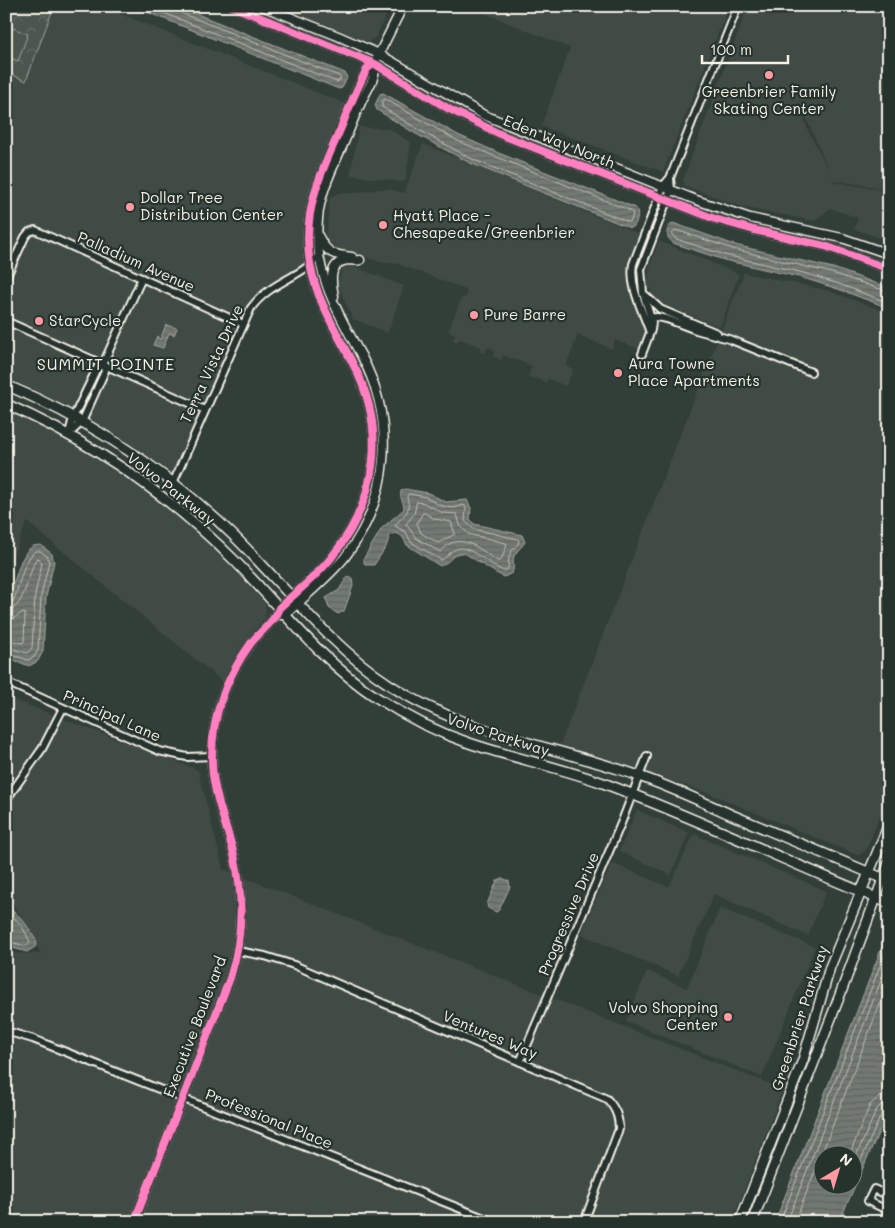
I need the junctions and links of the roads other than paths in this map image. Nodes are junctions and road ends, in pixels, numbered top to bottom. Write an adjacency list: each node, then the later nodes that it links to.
1 (232, 6): 6 (street, Eden Way North)
2 (262, 6): 5 (street, Eden Way North)
3 (403, 6): 5 (street)
4 (738, 6): 7 (street)
5 (379, 54): 6 (street); 8 (street, Eden Way North)
6 (375, 64): 10 (street, Eden Way North); 12 (street, Executive Boulevard); 15 (street, Executive Boulevard)
7 (670, 178): 8 (street); 9 (street)
8 (663, 186): 9 (street, Eden Way North); 10 (street)
9 (671, 190): 11 (street); 13 (street, Eden Way North)
10 (659, 197): 11 (street, Eden Way North); 21 (street)
11 (667, 200): 16 (street, Eden Way North); 19 (street)
12 (318, 235): 14 (street, Executive Boulevard); 20 (street)
13 (889, 254)
14 (320, 256): 15 (street, Terra Vista Drive); 20 (street, Executive Boulevard)
15 (310, 266): 24 (street, Terra Vista Drive); 35 (street, Executive Boulevard)
16 (889, 269)
17 (6, 278): 18 (street, Palladium Avenue)
18 (142, 278): 24 (street, Palladium Avenue); 27 (street)
19 (642, 293): 21 (street); 23 (street)
20 (338, 313): 35 (street, Executive Boulevard)
21 (647, 316): 23 (street); 25 (street); 26 (street)
22 (6, 321): 27 (street)
23 (694, 323): 25 (street)
24 (243, 324): 31 (street, Terra Vista Drive)
25 (729, 340): 28 (street)
26 (642, 354)
27 (103, 364): 31 (street); 32 (street)
28 (811, 372)
29 (6, 385): 32 (main road, Volvo Parkway)
30 (6, 404): 33 (main road, Volvo Parkway)
31 (205, 410): 34 (street, Terra Vista Drive)
32 (77, 420): 33 (street); 34 (main road, Volvo Parkway)
33 (68, 435): 36 (main road, Volvo Parkway)
34 (172, 483): 35 (main road, Volvo Parkway)
35 (295, 600): 36 (street, Executive Boulevard); 41 (main road, Volvo Parkway)
36 (280, 613): 39 (street, Executive Boulevard); 42 (main road, Volvo Parkway)
37 (6, 682): 38 (street, Principal Lane)
38 (64, 708): 39 (street, Principal Lane); 43 (street)
39 (212, 756): 51 (street, Executive Boulevard)
40 (647, 756): 41 (street, Progressive Drive)
41 (639, 776): 42 (street, Progressive Drive); 46 (main road, Volvo Parkway)
42 (632, 795): 48 (main road, Volvo Parkway); 53 (street, Progressive Drive)
43 (6, 800)
44 (889, 824): 46 (main road, Greenbrier Parkway)
45 (889, 863): 47 (main road, Greenbrier Parkway)
46 (869, 872): 47 (main road, Volvo Parkway); 48 (main road, Greenbrier Parkway)
47 (886, 880): 49 (main road, Greenbrier Parkway)
48 (860, 892): 49 (main road, Volvo Parkway); 60 (main road, Greenbrier Parkway)
49 (876, 898): 50 (main road, Volvo Parkway); 61 (main road, Greenbrier Parkway)
50 (889, 903)
51 (238, 951): 53 (street, Ventures Way); 54 (street, Executive Boulevard)
52 (6, 1031): 54 (street, Professional Place)
53 (520, 1062): 59 (street, Ventures Way)
54 (183, 1098): 57 (street, Executive Boulevard); 58 (street, Professional Place)
55 (889, 1196): 56 (street)
56 (889, 1211)
57 (134, 1222)
58 (494, 1222)
59 (584, 1222)
60 (740, 1222)
61 (752, 1222)

